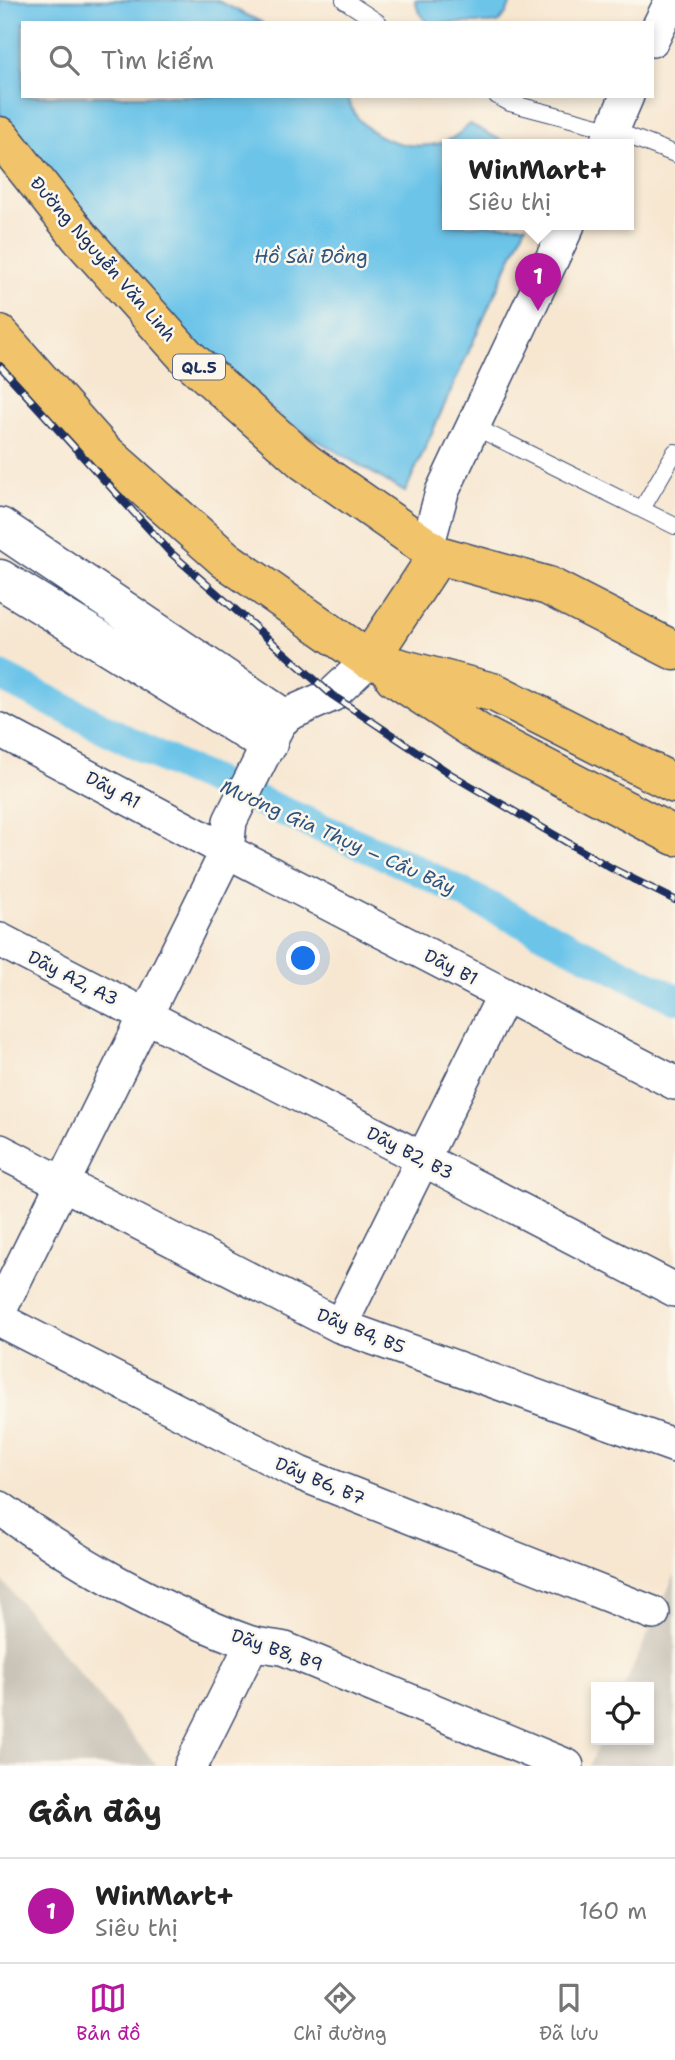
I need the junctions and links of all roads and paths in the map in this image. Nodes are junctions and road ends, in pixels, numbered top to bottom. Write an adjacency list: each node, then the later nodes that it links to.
1 (344, 0): 3 (lane)
2 (672, 0): 4 (street)
3 (376, 21)
4 (654, 36)
5 (501, 98): 8 (lane)
6 (626, 98): 8 (street)
7 (0, 136): 18 (highway, Đường Nguyễn Văn Linh / QL.5)
8 (610, 137)
9 (634, 143): 10 (lane)
10 (675, 154)
11 (566, 230): 13 (street)
12 (0, 335): 21 (highway)
13 (473, 426): 15 (lane); 18 (street)
14 (675, 452): 15 (lane)
15 (642, 509): 16 (lane)
16 (675, 526)
17 (11, 533): 19 (street); 23 (street)
18 (438, 555): 20 (highway, Đường Nguyễn Văn Linh / QL.5); 21 (highway)
19 (0, 577): 23 (street)
20 (675, 651)
21 (369, 660): 23 (street); 24 (highway); 26 (highway)
22 (0, 730): 25 (street, Dãy A1)
23 (270, 740): 25 (street)
24 (675, 784)
25 (229, 836): 28 (street, Dãy B1); 29 (street)
26 (675, 836)
27 (0, 940): 29 (street, Dãy A2, A3)
28 (504, 995): 30 (street, Dãy B1); 32 (street)
29 (146, 1016): 32 (street, Dãy B2, B3); 33 (street)
30 (675, 1083)
31 (0, 1151): 33 (street, Dãy B4, B5)
32 (423, 1159): 34 (street, Dãy B2, B3); 37 (street)
33 (62, 1184): 35 (street); 37 (street, Dãy B4, B5)
34 (675, 1290)
35 (0, 1310)
36 (0, 1320): 40 (street, Dãy B6, B7)
37 (340, 1326): 38 (street, Dãy B4, B5)
38 (675, 1446)
39 (0, 1508): 41 (street, Dãy B8, B9)
40 (653, 1613)
41 (252, 1644): 42 (street); 43 (street, Dãy B8, B9)
42 (191, 1766)
43 (567, 1766)

